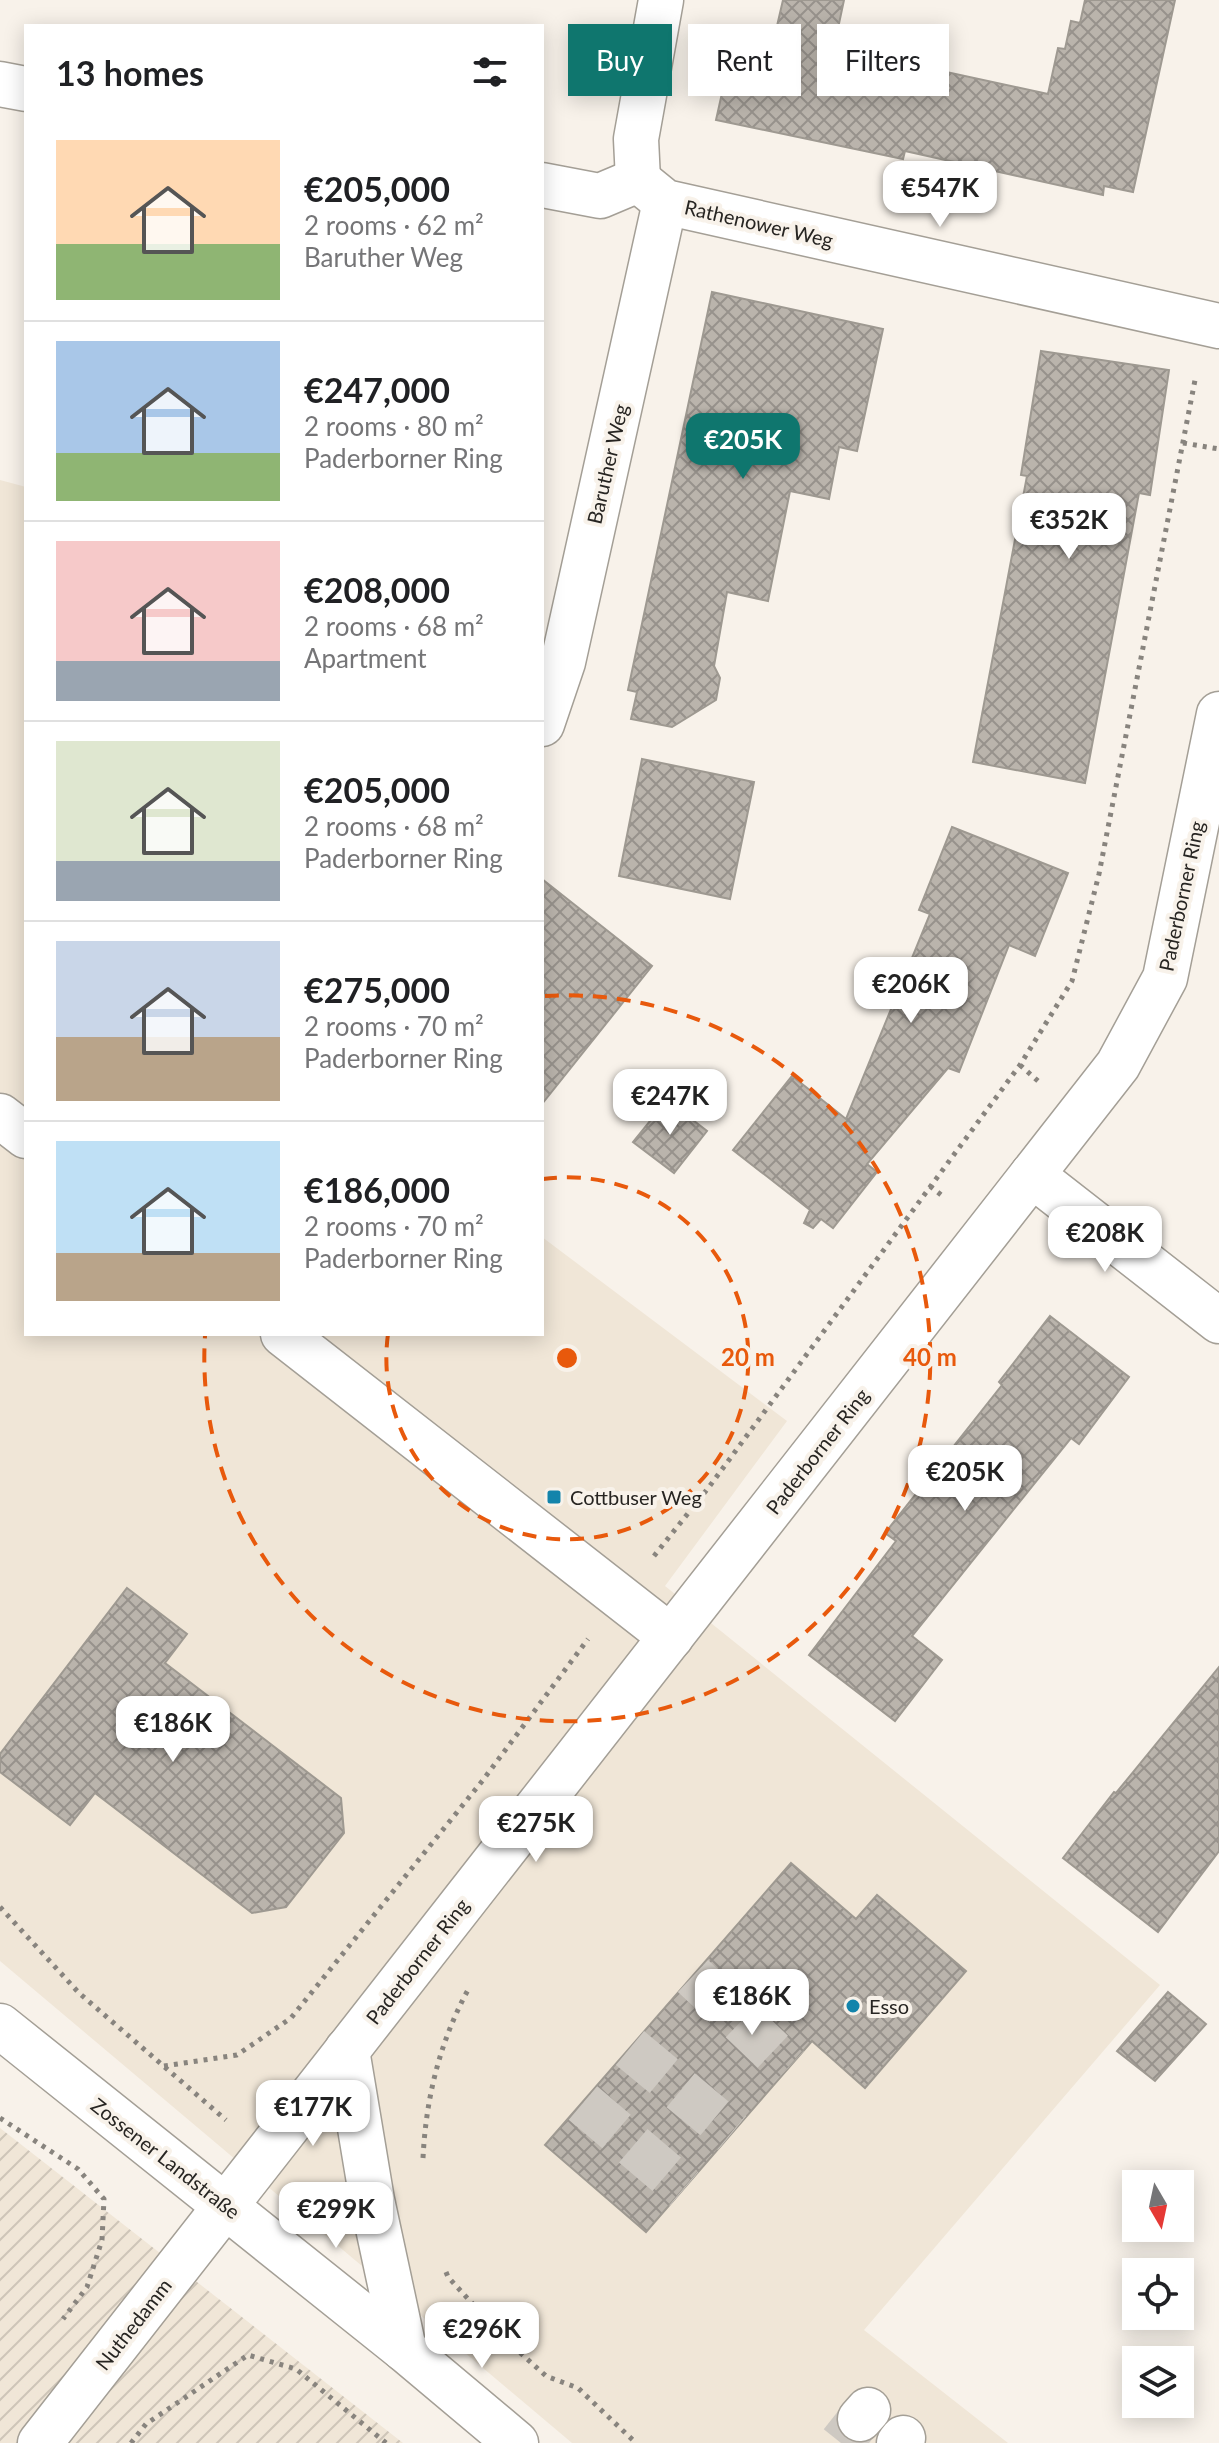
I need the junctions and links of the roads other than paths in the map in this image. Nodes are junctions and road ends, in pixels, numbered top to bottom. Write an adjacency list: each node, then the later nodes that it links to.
1 (661, 0): 5 (street, Baruther Weg)
2 (0, 84): 3 (street)
3 (24, 89)
4 (544, 185): 5 (street)
5 (652, 191): 6 (street, Rathenower Weg); 8 (street, Baruther Weg)
6 (1213, 325)
7 (1219, 714): 11 (street, Paderborner Ring)
8 (544, 718)
9 (0, 1116): 10 (street)
10 (24, 1134)
11 (1032, 1175): 12 (street); 14 (street, Paderborner Ring)
12 (1219, 1321)
13 (286, 1336): 14 (street)
14 (671, 1637): 16 (street, Paderborner Ring)
15 (0, 2026): 17 (street, Zossener Landstraße)
16 (347, 2050): 17 (street, Paderborner Ring); 18 (street)
17 (226, 2205): 18 (street, Zossener Landstraße); 19 (street, Nuthedamm)
18 (404, 2349): 20 (street, Zossener Landstraße)
19 (40, 2443)
20 (516, 2443)

